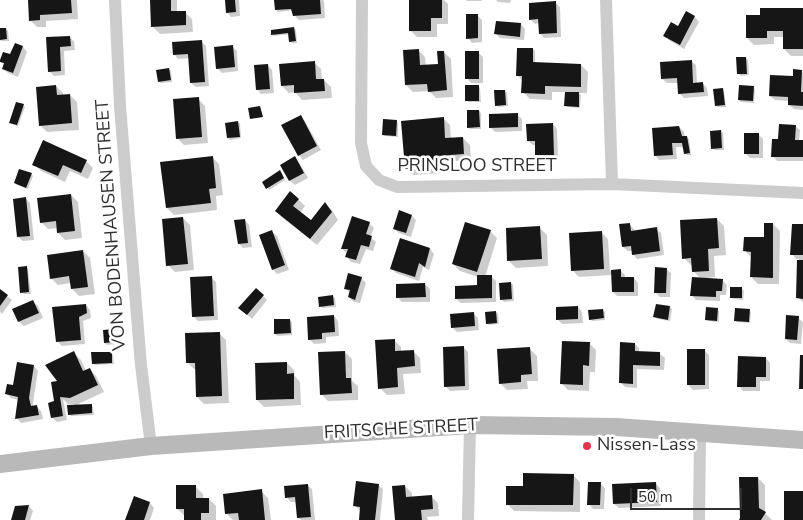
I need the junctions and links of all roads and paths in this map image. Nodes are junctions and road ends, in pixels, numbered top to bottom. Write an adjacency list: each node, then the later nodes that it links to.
1 (115, 0): 9 (street, VON BODENHAUSEN STREET)
2 (362, 0): 4 (street, PRINSLOO STREET)
3 (606, 0): 4 (street)
4 (612, 184): 5 (street, PRINSLOO STREET)
5 (803, 192)
6 (470, 425): 7 (street, FRITSCHE STREET); 9 (street, FRITSCHE STREET); 11 (street)
7 (700, 433): 8 (street, FRITSCHE STREET); 12 (street)
8 (803, 440)
9 (151, 446): 10 (street, FRITSCHE STREET)
10 (0, 464)
11 (468, 520)
12 (700, 520)

